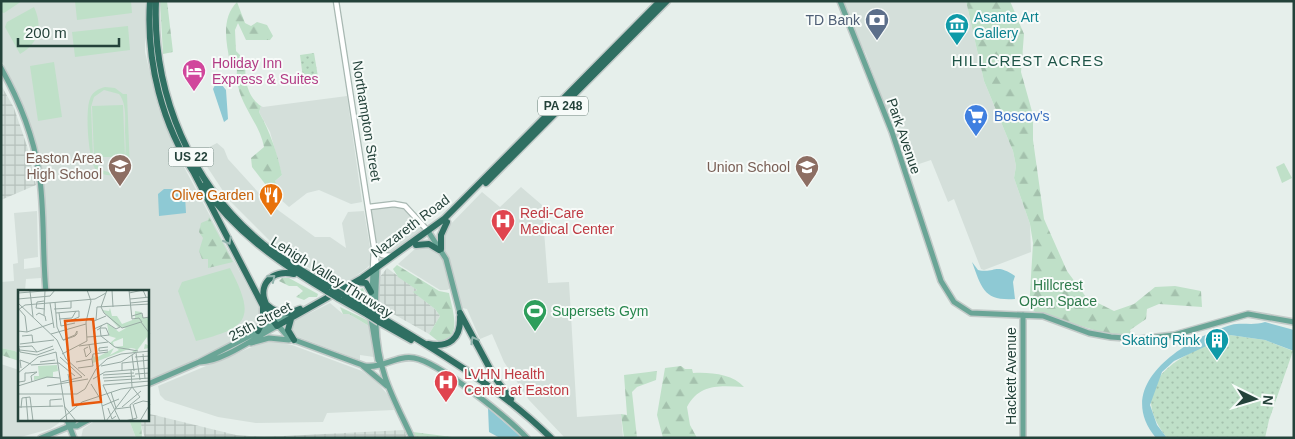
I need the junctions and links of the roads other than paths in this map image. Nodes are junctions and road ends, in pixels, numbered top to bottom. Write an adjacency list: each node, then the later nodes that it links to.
1 (150, 1): 8 (highway, Lehigh Valley Thruway / US 22)
2 (156, 1): 21 (highway, Lehigh Valley Thruway / US 22)
3 (336, 1): 9 (street, Northampton Street)
4 (660, 1): 11 (highway, Nazareth Road / PA 248)
5 (667, 1): 10 (highway, Nazareth Road / PA 248)
6 (840, 1): 25 (main road, Park Avenue)
7 (1, 68): 20 (main road)
8 (194, 173): 18 (highway, Lehigh Valley Thruway / US 22); 23 (highway, one-way to 23)
9 (369, 207): 11 (street); 13 (street, Northampton Street)
10 (447, 222): 11 (highway, Nazareth Road / PA 248); 14 (highway)
11 (430, 234): 12 (highway, Nazareth Road / PA 248); 14 (main road); 16 (highway, Nazareth Road / PA 248)
12 (416, 244): 14 (highway); 17 (highway, Nazareth Road / PA 248)
13 (374, 245): 15 (street, Northampton Street); 17 (street, Northampton Street)
14 (440, 250): 24 (main road)
15 (376, 251): 16 (street); 17 (street, Northampton Street)
16 (391, 256): 17 (highway, Nazareth Road / PA 248)
17 (376, 269): 19 (highway, 25th Street); 22 (main road, Northampton Street); 36 (main road, Northampton Street)
18 (300, 275): 21 (highway, Lehigh Valley Thruway / US 22); 23 (highway, one-way to 18)
19 (356, 282): 21 (highway, 25th Street); 22 (highway)
20 (46, 290)
21 (330, 292): 26 (highway, 25th Street); 27 (highway, Lehigh Valley Thruway / US 22, bridge)
22 (371, 292): 36 (main road, Northampton Street)
23 (265, 306): 26 (highway); 29 (highway); 30 (highway)
24 (460, 313): 32 (highway); 39 (highway, one-way to 24)
25 (1023, 315): 28 (main road, Park Avenue); 48 (main road, Hackett Avenue)
26 (293, 316): 29 (highway, 25th Street); 31 (highway)
27 (379, 319): 32 (highway, Lehigh Valley Thruway / US 22); 46 (highway, Lehigh Valley Thruway / US 22)
28 (1294, 322)
29 (275, 324): 30 (main road, 25th Street); 31 (main road); 33 (main road, 25th Street)
30 (258, 331): 34 (main road, 25th Street)
31 (294, 340): 33 (main road); 35 (main road)
32 (422, 343): 39 (highway, Lehigh Valley Thruway / US 22)
33 (243, 345): 34 (main road, 25th Street)
34 (199, 362): 37 (main road, 25th Street)
35 (360, 365): 36 (main road); 38 (main road)
36 (382, 365): 38 (main road, Northampton Street); 45 (main road)
37 (149, 384)
38 (390, 388): 44 (main road, Northampton Street)
39 (520, 410): 47 (highway, Lehigh Valley Thruway / US 22)
40 (84, 422): 41 (main road)
41 (68, 423): 42 (main road); 43 (main road)
42 (41, 438)
43 (74, 438)
44 (412, 438)
45 (527, 438)
46 (545, 438)
47 (551, 438)
48 (1023, 438)

